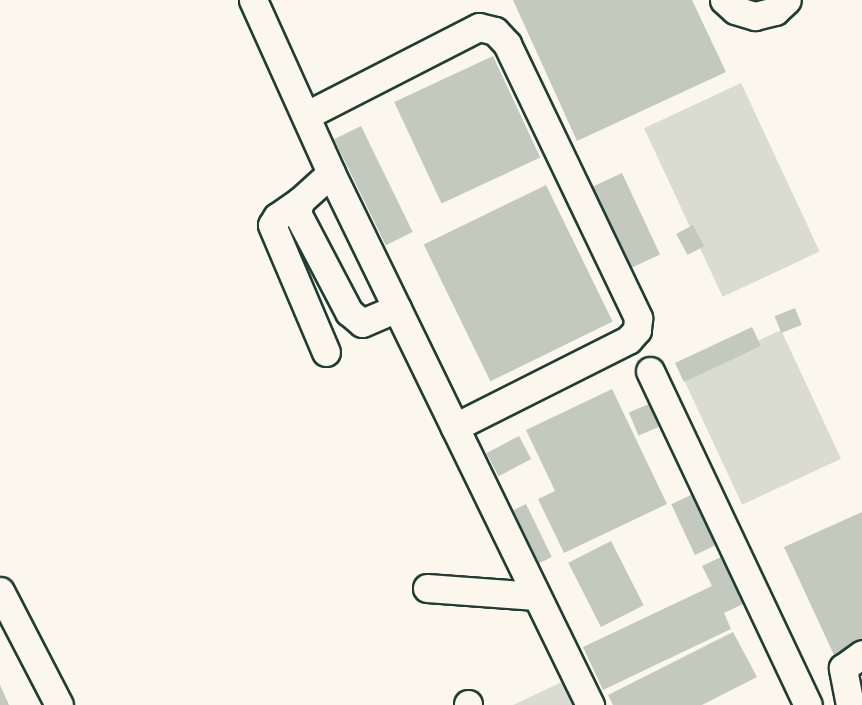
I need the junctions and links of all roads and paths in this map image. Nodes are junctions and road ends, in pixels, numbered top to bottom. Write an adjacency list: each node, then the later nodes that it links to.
1 (253, 0): 4 (street)
2 (724, 0): 3 (street)
3 (788, 0)
4 (307, 115): 5 (street); 10 (street)
5 (331, 173): 6 (street); 7 (street)
6 (300, 201): 7 (street); 8 (street)
7 (397, 308): 10 (street)
8 (326, 352)
9 (650, 371): 17 (street)
10 (454, 427): 13 (street)
11 (427, 588): 13 (street)
12 (0, 591): 15 (street)
13 (536, 596): 16 (street)
14 (862, 654): 18 (street)
15 (59, 705)
16 (590, 705)
17 (808, 705)
18 (850, 705)

